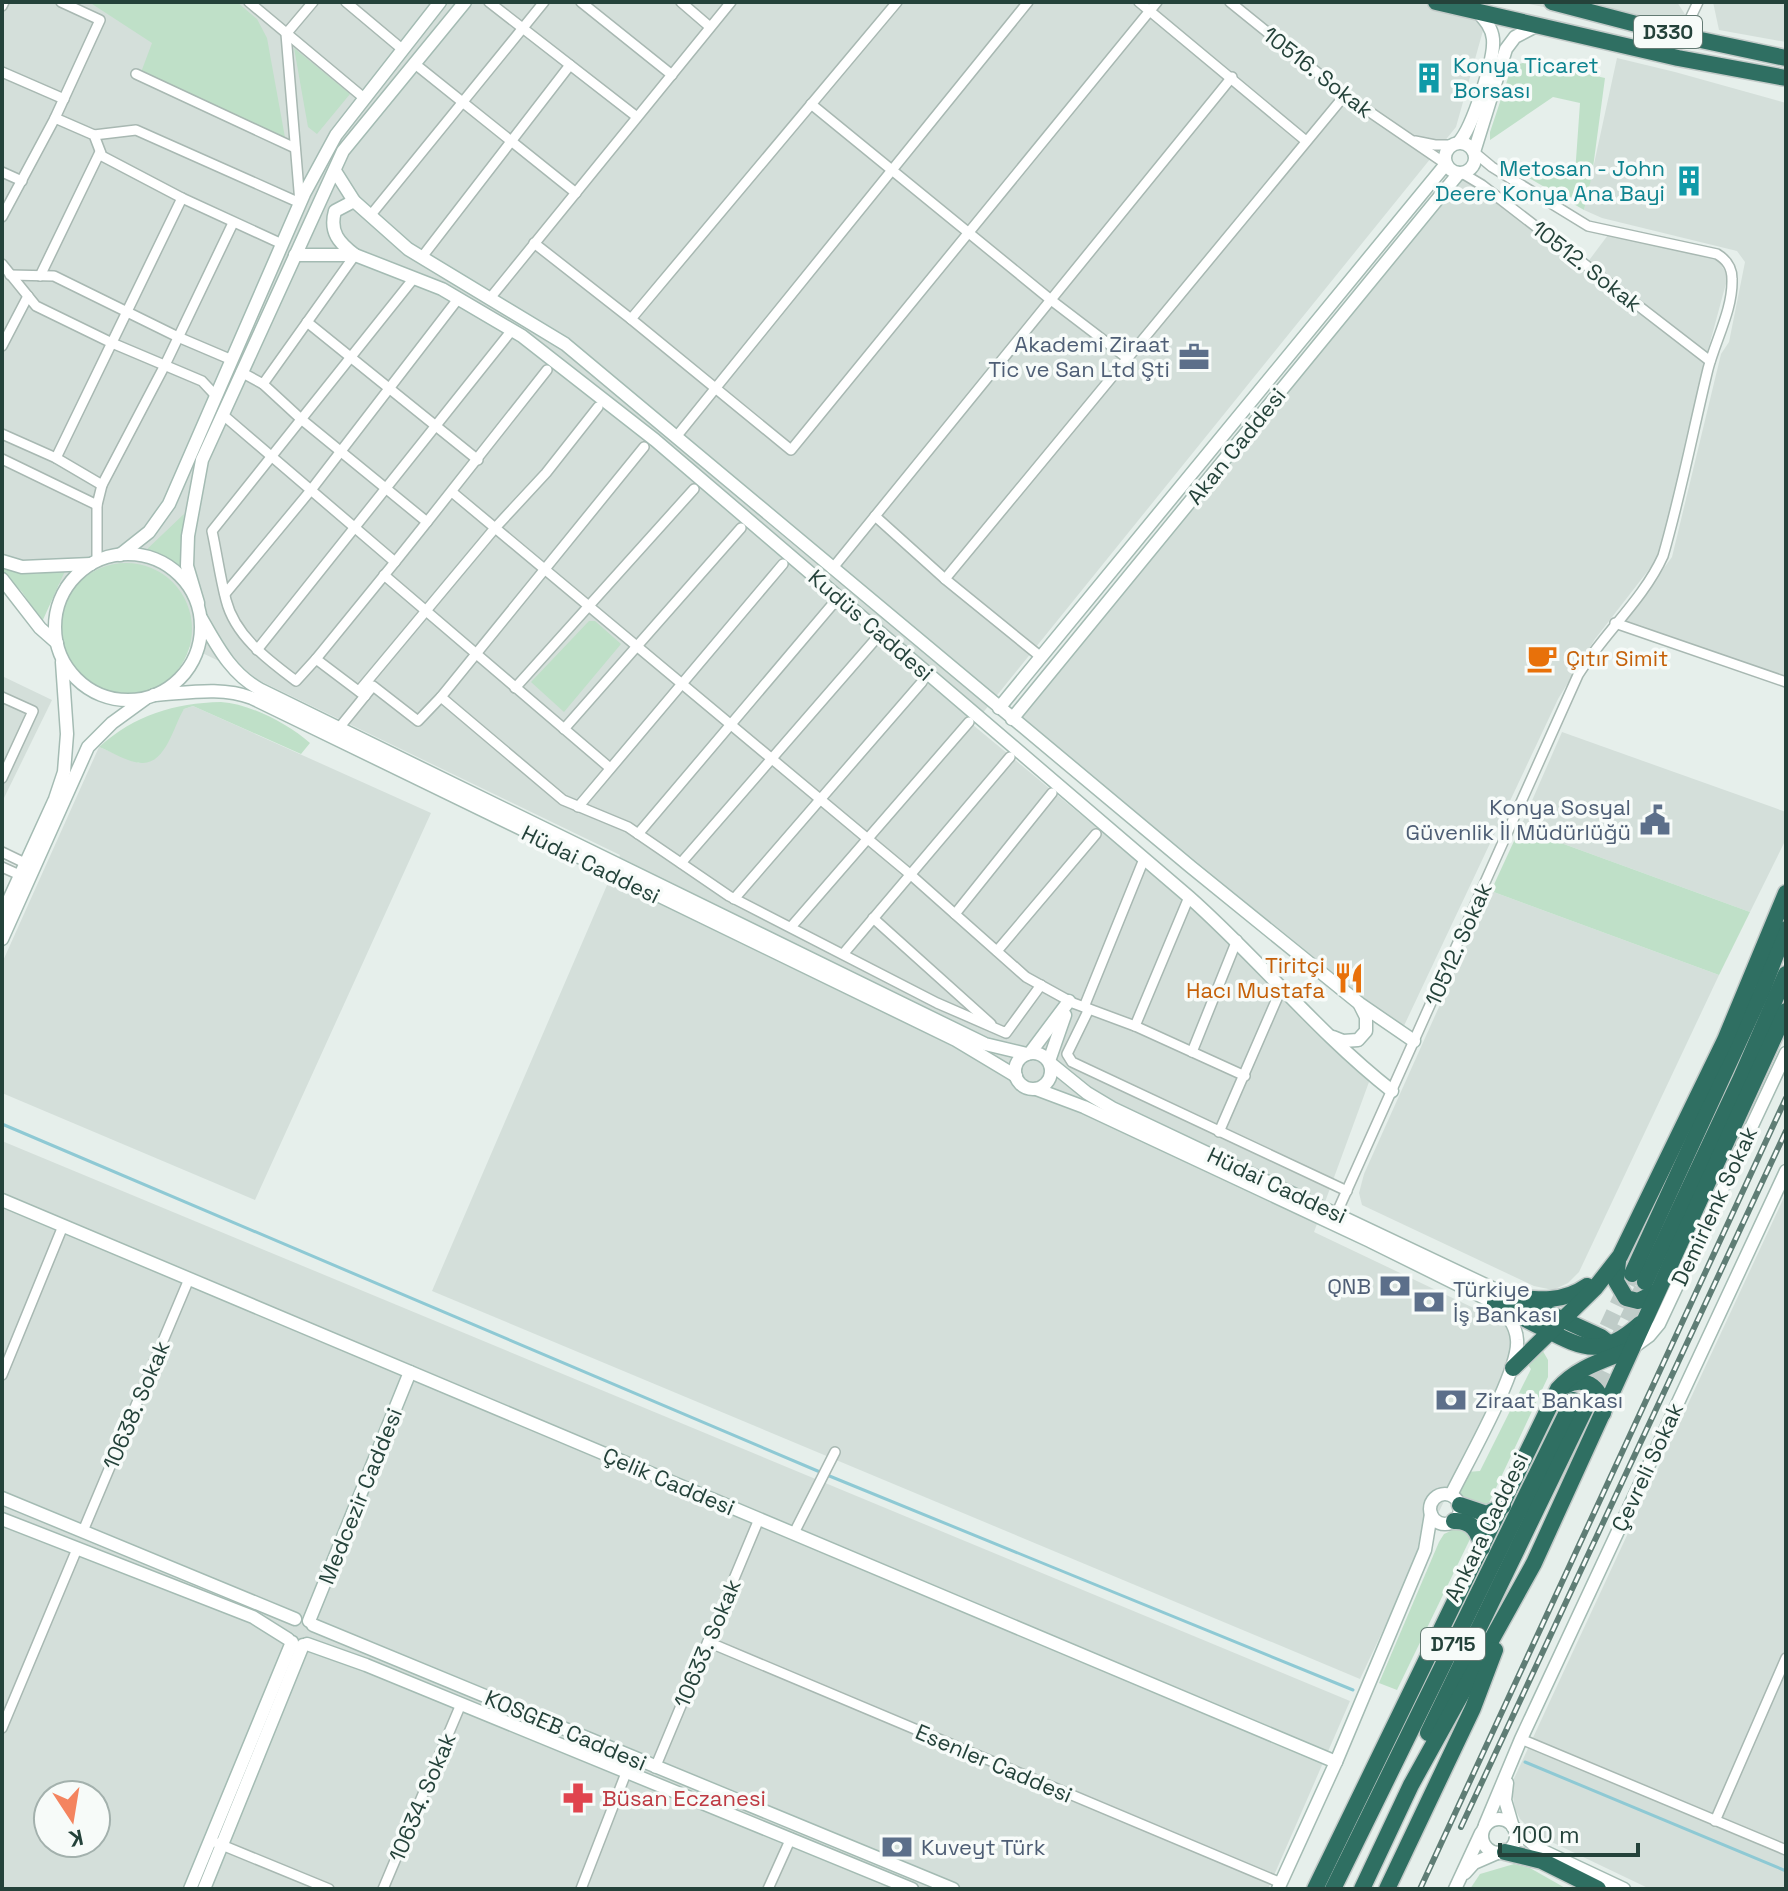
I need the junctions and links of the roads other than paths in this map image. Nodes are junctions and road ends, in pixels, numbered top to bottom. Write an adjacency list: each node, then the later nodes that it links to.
1 (61, 2): 38 (street)
2 (249, 2): 25 (street)
3 (313, 2): 25 (street)
4 (346, 2): 27 (street)
5 (440, 2): 27 (street)
6 (465, 2): 29 (street)
7 (489, 2): 24 (street)
8 (544, 2): 24 (street)
9 (581, 2): 33 (street)
10 (681, 2): 23 (street)
11 (731, 2): 23 (street)
12 (897, 2): 40 (street)
13 (1028, 2): 52 (street)
14 (1139, 2): 20 (street)
15 (1157, 2): 20 (street)
16 (1230, 2): 36 (street, 10516. Sokak)
17 (1436, 2): 21 (highway, D330)
18 (1552, 2): 26 (highway, D330)
19 (1698, 2): 26 (street)
20 (1149, 10): 34 (street); 64 (street)
21 (1478, 12): 22 (highway, D330); 47 (street)
22 (1536, 26): 35 (highway, D330); 50 (street)
23 (710, 27): 33 (street)
24 (523, 28): 30 (street); 39 (street)
25 (286, 34): 37 (street); 48 (street)
26 (1682, 36): 28 (highway, D330)
27 (402, 49): 37 (street)
28 (1786, 58)
29 (415, 64): 39 (street); 53 (street)
30 (570, 65): 41 (street); 44 (street)
31 (2, 72): 38 (street)
32 (136, 74): 48 (street)
33 (672, 75): 41 (street)
34 (1232, 77): 46 (street); 77 (street)
35 (1784, 78)
36 (1345, 95): 45 (street, 10516. Sokak); 46 (street)
37 (364, 98): 60 (street)
38 (64, 99): 42 (street)
39 (463, 102): 44 (street); 61 (street)
40 (811, 104): 52 (street); 79 (street)
41 (637, 117): 57 (street)
42 (55, 118): 43 (street); 56 (street)
43 (94, 135): 49 (street); 60 (street)
44 (510, 139): 57 (street); 69 (street)
45 (1408, 139): 47 (street); 51 (street, 10516. Sokak)
46 (1306, 141): 86 (street)
47 (1455, 144): 50 (street); 51 (street)
48 (295, 148): 60 (street)
49 (100, 152): 58 (street); 72 (street)
50 (1474, 152): 55 (street); 88 (street, 10512. Sokak)
51 (1446, 164): 55 (street); 141 (street, Akan Caddesi)
52 (892, 169): 64 (street); 93 (street)
53 (335, 171): 59 (street, Kudüs Caddesi); 67 (street)
54 (2, 172): 56 (street)
55 (1460, 173): 88 (street, 10512. Sokak); 152 (street, Akan Caddesi)
56 (22, 181): 62 (street)
57 (576, 193): 65 (street)
58 (182, 198): 63 (street); 78 (street)
59 (354, 201): 61 (street, Kudüs Caddesi); 68 (street)
60 (300, 203): 66 (street)
61 (370, 216): 69 (street, Kudüs Caddesi)
62 (2, 217)
63 (233, 223): 66 (street); 82 (street)
64 (968, 233): 77 (street); 93 (street)
65 (534, 243): 75 (street); 79 (street)
66 (282, 244): 87 (street)
67 (295, 255): 68 (street, Kudüs Caddesi); 91 (street)
68 (355, 255): 73 (street, Kudüs Caddesi); 80 (street)
69 (422, 257): 75 (street, Kudüs Caddesi)
70 (2, 264): 71 (street)
71 (10, 275): 72 (street); 74 (street)
72 (40, 276): 78 (street)
73 (414, 278): 76 (street, Kudüs Caddesi); 85 (street)
74 (28, 296): 83 (street); 84 (street)
75 (491, 297): 101 (street, Kudüs Caddesi)
76 (458, 299): 81 (street, Kudüs Caddesi); 94 (street)
77 (1051, 300): 86 (street); 114 (street)
78 (126, 312): 82 (street); 83 (street)
79 (631, 319): 93 (street)
80 (307, 322): 85 (street); 92 (street)
81 (512, 330): 99 (street); 168 (street, Kudüs Caddesi)
82 (178, 337): 87 (street); 89 (street)
83 (112, 343): 89 (street); 105 (street)
84 (2, 346)
85 (351, 357): 94 (street); 98 (street)
86 (1127, 358): 128 (street)
87 (232, 360): 95 (street)
88 (1710, 361): 135 (street, 10512. Sokak)
89 (165, 365): 95 (street); 108 (street)
90 (547, 370): 107 (street)
91 (241, 372): 92 (street); 97 (street)
92 (263, 384): 98 (street)
93 (714, 387): 101 (street)
94 (390, 388): 99 (street); 103 (street)
95 (216, 396): 119 (street)
96 (598, 407): 117 (street)
97 (222, 414): 104 (street); 130 (street)
98 (301, 419): 103 (street); 104 (street)
99 (436, 426): 107 (street); 111 (street)
100 (2, 434): 105 (street)
101 (676, 437): 124 (street, Kudüs Caddesi)
102 (644, 447): 125 (street)
103 (342, 450): 110 (street); 111 (street)
104 (271, 456): 110 (street); 129 (street)
105 (56, 458): 108 (street)
106 (2, 459): 113 (street)
107 (478, 460): 112 (street)
108 (102, 485): 113 (street)
109 (694, 489): 132 (street)
110 (311, 490): 116 (street); 129 (street)
111 (386, 490): 115 (street); 116 (street)
112 (452, 492): 115 (street); 117 (street)
113 (97, 505): 122 (street)
114 (875, 516): 124 (street); 128 (street)
115 (427, 522): 121 (street)
116 (355, 528): 121 (street); 139 (street)
117 (495, 528): 125 (street); 133 (street)
118 (741, 528): 137 (street)
119 (120, 555): 122 (street); 130 (street)
120 (2, 561): 122 (street)
121 (395, 562): 126 (street)
122 (94, 563): 138 (street)
123 (783, 564): 145 (street)
124 (832, 569): 151 (street, Kudüs Caddesi)
125 (546, 570): 132 (street); 140 (street)
126 (384, 575): 133 (street); 142 (street)
127 (2, 579): 138 (street)
128 (945, 579): 141 (street)
129 (225, 594): 139 (street)
130 (198, 603): 134 (street)
131 (832, 605): 154 (street)
132 (590, 607): 137 (street); 146 (street)
133 (426, 611): 140 (street); 147 (street)
134 (201, 618): 148 (street); 155 (street, Hüdai Caddesi)
135 (1615, 623): 144 (street); 195 (street, 10512. Sokak)
136 (874, 641): 158 (street)
137 (638, 647): 145 (street); 156 (street)
138 (59, 649): 148 (street); 171 (street)
139 (257, 650): 142 (street)
140 (476, 655): 146 (street); 150 (street)
141 (1041, 657): 151 (street, Akan Caddesi)
142 (316, 659): 147 (street)
143 (922, 682): 162 (street)
144 (1786, 682)
145 (682, 684): 154 (street); 159 (street)
146 (515, 688): 156 (street)
147 (362, 694): 150 (street); 155 (street)
148 (151, 696): 171 (street); 200 (street, Hüdai Caddesi)
149 (2, 697): 160 (street)
150 (441, 697): 163 (street)
151 (999, 708): 152 (street, Kudüs Caddesi)
152 (1012, 719): 189 (street, Kudüs Caddesi)
153 (969, 722): 166 (street)
154 (731, 725): 158 (street); 164 (street)
155 (339, 728): 197 (street, Hüdai Caddesi)
156 (564, 729): 159 (street)
157 (1010, 757): 172 (street)
158 (772, 759): 162 (street); 169 (street)
159 (610, 768): 163 (street)
160 (2, 778)
161 (1052, 793): 176 (street)
162 (820, 799): 166 (street); 175 (street)
163 (578, 807): 164 (street)
164 (638, 834): 169 (street)
165 (1096, 834): 183 (street)
166 (868, 839): 172 (street); 179 (street)
167 (2, 852): 171 (street)
168 (1144, 859): 174 (street, Kudüs Caddesi); 190 (street)
169 (681, 863): 175 (street)
170 (2, 867): 171 (street)
171 (27, 871): 177 (street); 181 (street)
172 (911, 875): 176 (street); 178 (street)
173 (1786, 893): 210 (highway)
174 (1189, 897): 182 (street, Kudüs Caddesi); 192 (street)
175 (734, 899): 179 (street)
176 (955, 914): 183 (street)
177 (2, 915)
178 (873, 918): 184 (street); 193 (street)
179 (791, 927): 184 (street)
180 (1786, 929): 214 (highway)
181 (2, 939)
182 (1237, 940): 187 (street, Kudüs Caddesi); 196 (street)
183 (997, 951): 186 (street)
184 (844, 953): 193 (street)
185 (1786, 974): 214 (highway)
186 (1041, 985): 188 (street); 193 (street)
187 (1282, 987): 194 (street, Kudüs Caddesi); 201 (street)
188 (1069, 1001): 190 (street); 197 (street); 199 (street)
189 (1360, 1005): 194 (street); 195 (street, Kudüs Caddesi)
190 (1087, 1008): 192 (street); 204 (street)
191 (1786, 1011): 214 (highway)
192 (1135, 1026): 196 (street)
193 (999, 1032)
194 (1330, 1036): 203 (street, Kudüs Caddesi)
195 (1414, 1041): 203 (street, 10512. Sokak)
196 (1192, 1052): 201 (street)
197 (1028, 1053): 199 (street); 200 (street)
198 (1786, 1053): 218 (street, Demirlenk Sokak)
199 (1049, 1062): 202 (street); 209 (street, Hüdai Caddesi)
200 (1016, 1076): 202 (street)
201 (1245, 1076): 204 (street)
202 (1036, 1089): 209 (street, Hüdai Caddesi)
203 (1392, 1091): 206 (street, 10512. Sokak)
204 (1219, 1132): 206 (street)
205 (1786, 1171): 208 (street, Çevreli Sokak)
206 (1347, 1191): 209 (street, 10512. Sokak)
207 (2, 1200): 211 (street, Çelik Caddesi)
208 (1780, 1201): 245 (street, Çevreli Sokak)
209 (1335, 1218): 215 (street, Hüdai Caddesi); 216 (street, Hüdai Caddesi)
210 (1636, 1225): 212 (highway); 215 (highway)
211 (63, 1226): 213 (street, Çelik Caddesi); 221 (street)
212 (1620, 1256): 214 (highway); 217 (highway)
213 (189, 1279): 220 (street, Çelik Caddesi); 231 (street, 10638. Sokak)
214 (1645, 1283): 218 (highway)
215 (1511, 1297): 217 (highway)
216 (1495, 1303): 217 (highway); 219 (street)
217 (1555, 1326): 218 (highway); 219 (highway)
218 (1620, 1349): 222 (highway); 223 (highway)
219 (1513, 1368): 227 (street)
220 (410, 1372): 230 (street, Çelik Caddesi); 238 (street, Medcezir Caddesi)
221 (2, 1375)
222 (1554, 1397): 223 (highway); 226 (highway)
223 (1603, 1415): 236 (highway)
224 (835, 1452): 232 (street)
225 (2, 1498): 231 (street)
226 (1503, 1506): 227 (highway); 233 (highway)
227 (1453, 1511): 228 (street); 228 (street); 233 (highway); 235 (street)
228 (1431, 1514): 235 (street)
229 (2, 1519): 234 (street, KOSGEB Caddesi)
230 (759, 1519): 232 (street, Çelik Caddesi); 239 (street, 10633. Sokak)
231 (83, 1531): 237 (street)
232 (794, 1533): 246 (street, Çelik Caddesi)
233 (1482, 1548): 241 (highway)
234 (77, 1549): 240 (street, KOSGEB Caddesi); 244 (street)
235 (1425, 1550): 246 (street)
236 (1511, 1604): 271 (highway); 272 (highway)
237 (295, 1619): 238 (street); 240 (street)
238 (311, 1623): 240 (street); 248 (street, KOSGEB Caddesi)
239 (708, 1642): 248 (street, 10633. Sokak); 259 (street, Esenler Caddesi)
240 (298, 1643): 243 (street, KOSGEB Caddesi); 255 (street)
241 (1434, 1649): 250 (highway); 268 (highway)
242 (1785, 1664): 251 (street)
243 (461, 1704): 249 (street, KOSGEB Caddesi); 263 (street, 10634. Sokak)
244 (2, 1728)
245 (1521, 1739): 247 (street, Çevreli Sokak); 251 (street)
246 (1336, 1762): 259 (street)
247 (1510, 1764): 252 (street); 253 (street, Çevreli Sokak)
248 (655, 1768): 267 (street, KOSGEB Caddesi)
249 (626, 1773): 254 (street, KOSGEB Caddesi); 264 (street)
250 (1389, 1774): 269 (highway, Ankara Caddesi / D715); 270 (highway, Ankara Caddesi / D715)
251 (1715, 1821): 256 (street)
252 (1513, 1826): 253 (street); 257 (street); 274 (street)
253 (1484, 1828): 257 (street); 258 (street, Çevreli Sokak)
254 (791, 1838): 265 (street); 266 (street, KOSGEB Caddesi)
255 (216, 1842): 260 (street); 261 (street); 262 (street)
256 (1786, 1850)
257 (1501, 1852): 258 (street); 273 (highway)
258 (1457, 1884)
259 (1280, 1886)
260 (190, 1889)
261 (204, 1889)
262 (329, 1889)
263 (383, 1889)
264 (581, 1889)
265 (768, 1889)
266 (912, 1889)
267 (953, 1889)
268 (1315, 1889)
269 (1333, 1889)
270 (1353, 1889)
271 (1362, 1889)
272 (1387, 1889)
273 (1598, 1889)
274 (1624, 1889)

